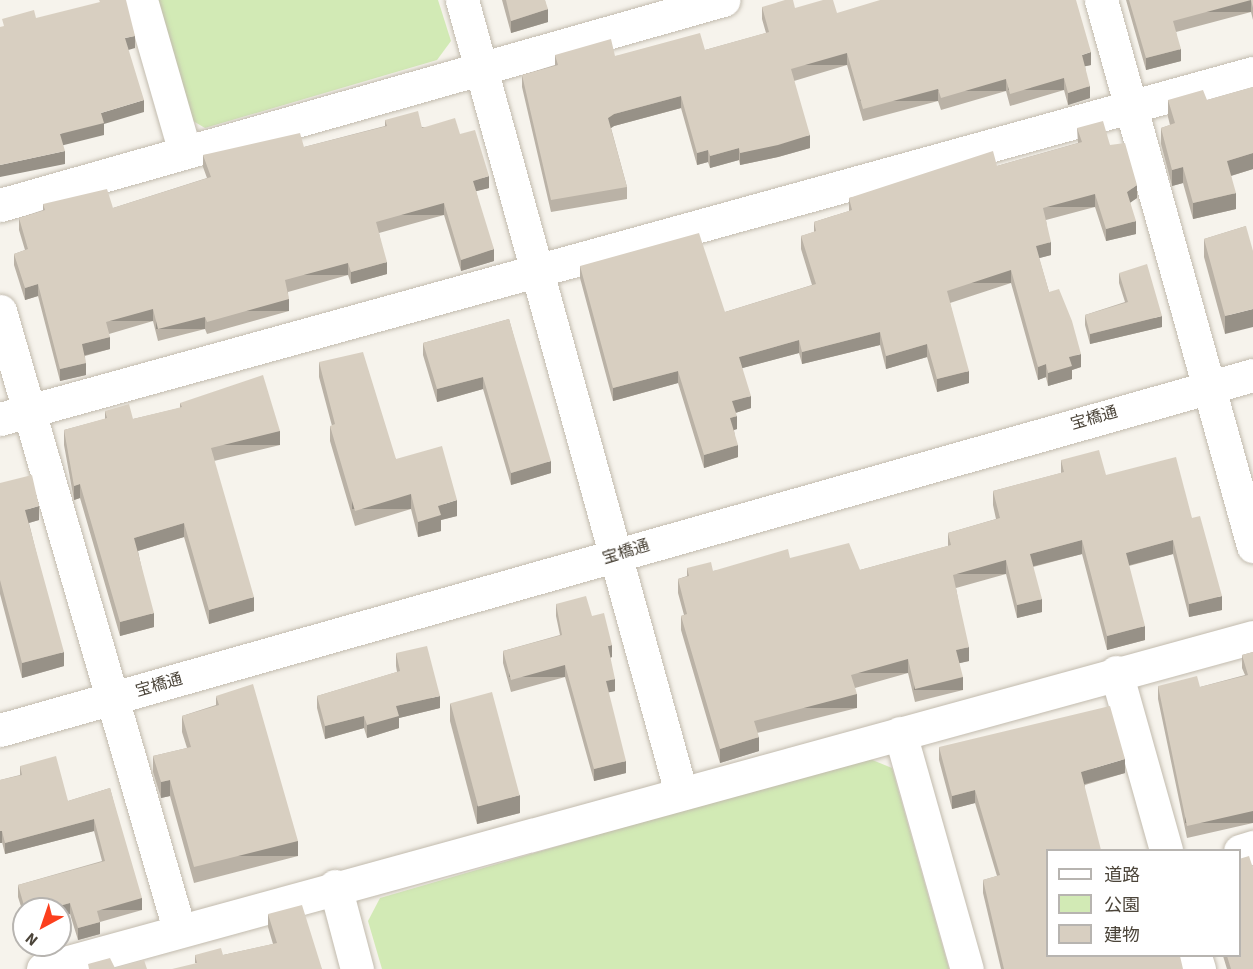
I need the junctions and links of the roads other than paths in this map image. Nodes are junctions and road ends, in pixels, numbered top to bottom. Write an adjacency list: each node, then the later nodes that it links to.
1 (141, 0): 8 (street)
2 (462, 0): 5 (street)
3 (723, 0): 5 (street)
4 (1101, 0): 7 (street)
5 (481, 68): 8 (street); 10 (street)
6 (1253, 73): 7 (street)
7 (1131, 108): 10 (street); 13 (street)
8 (185, 152): 9 (street)
9 (0, 205)
10 (538, 275): 14 (street); 16 (street)
11 (0, 311): 14 (street)
12 (1253, 375): 13 (street, 宝橋通)
13 (1208, 386): 15 (street); 16 (street, 宝橋通)
14 (15, 415): 19 (street)
15 (1253, 546)
16 (617, 555): 19 (street, 宝橋通); 22 (street)
17 (1253, 637): 18 (street)
18 (1116, 672): 21 (street); 23 (street)
19 (112, 698): 20 (street, 宝橋通); 25 (street)
20 (0, 730)
21 (900, 733): 22 (street); 28 (street)
22 (681, 793): 24 (street)
23 (1166, 849)
24 (335, 885): 25 (street); 27 (street)
25 (179, 929): 26 (street)
26 (43, 969)
27 (357, 969)
28 (967, 969)

